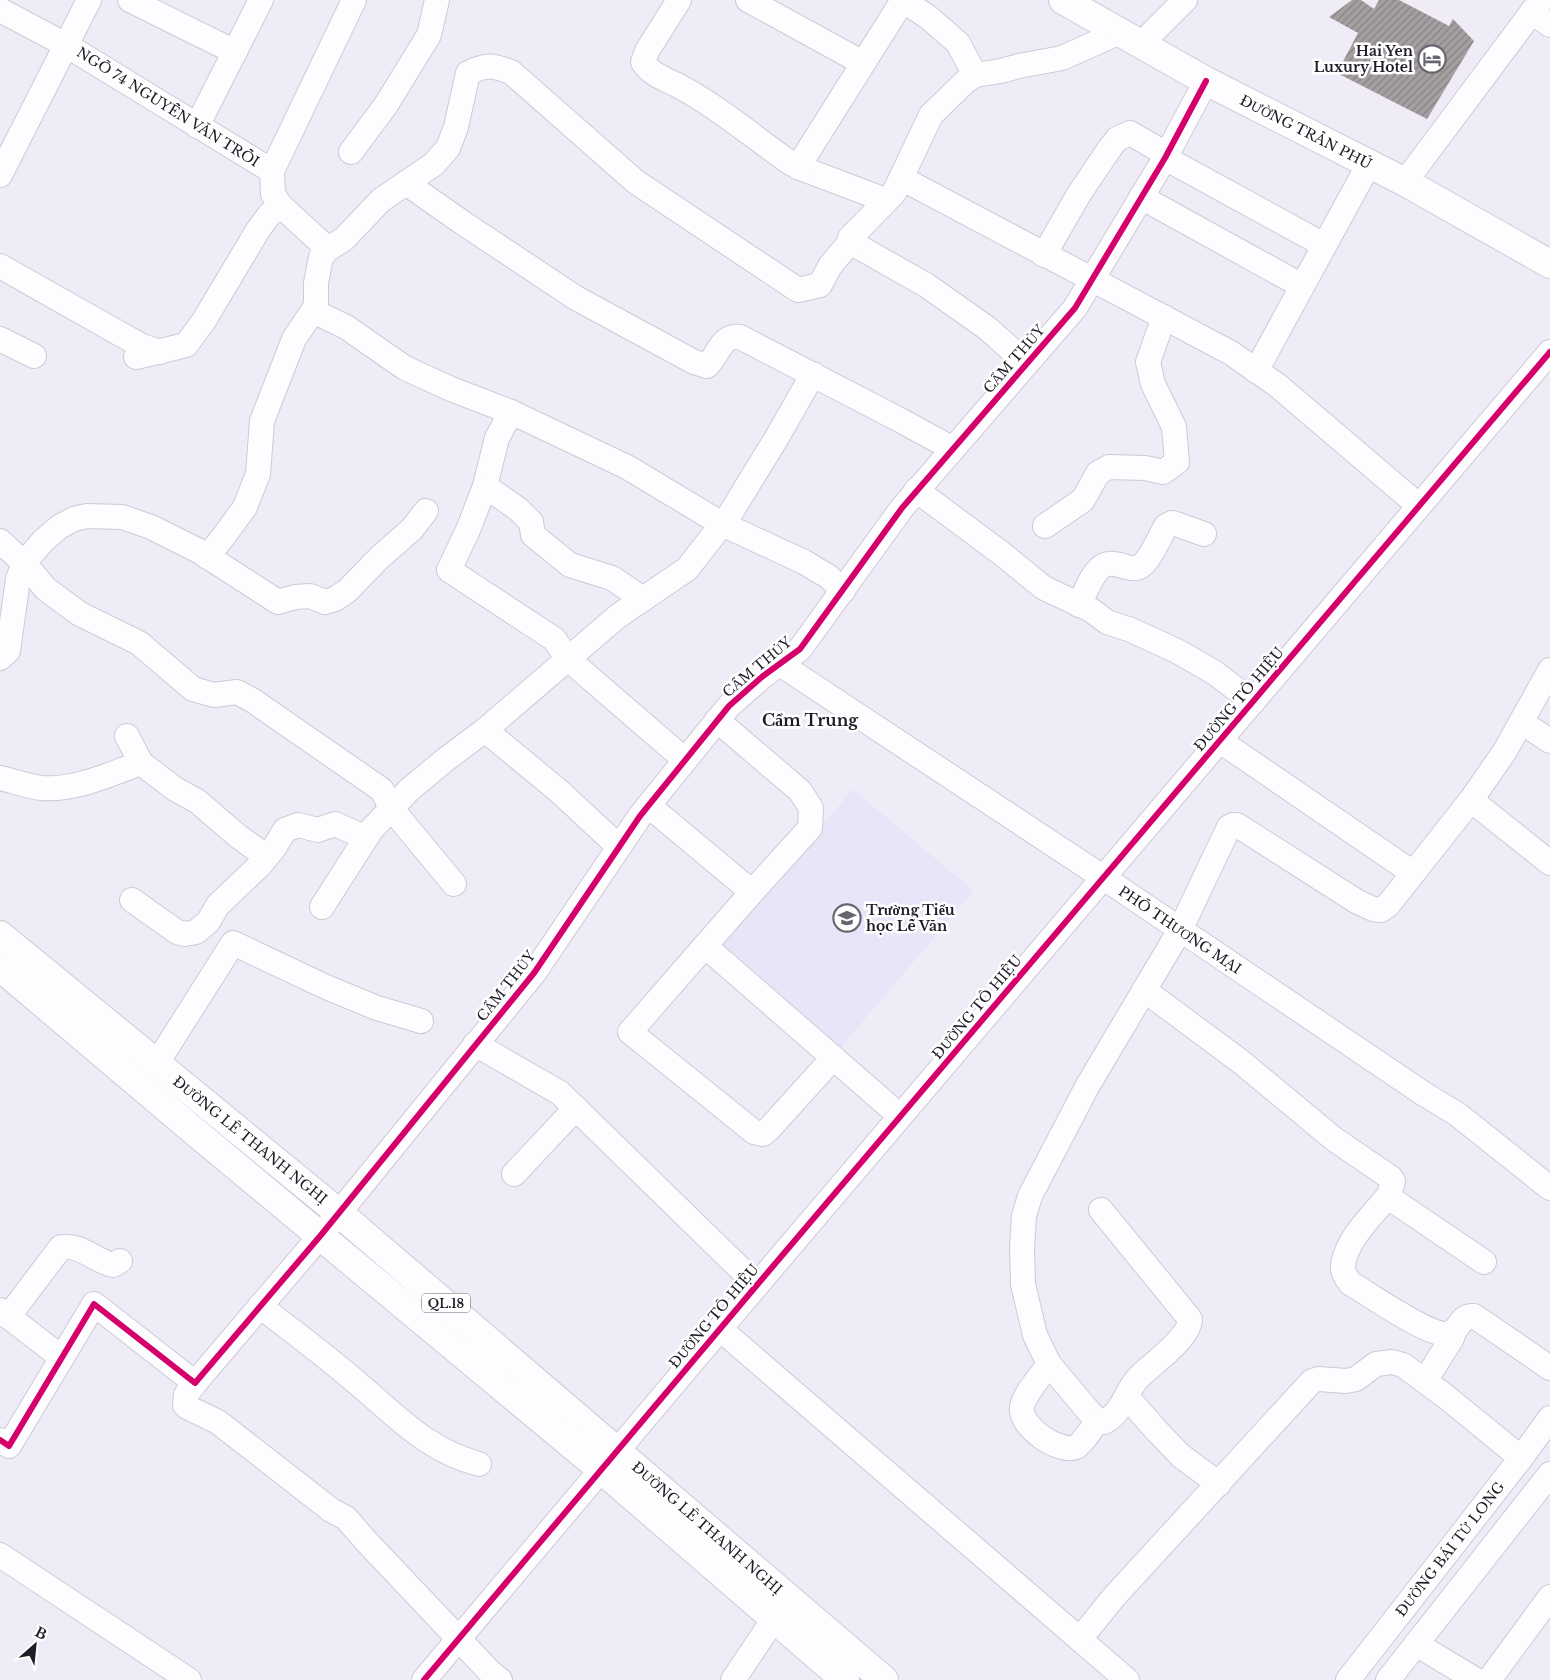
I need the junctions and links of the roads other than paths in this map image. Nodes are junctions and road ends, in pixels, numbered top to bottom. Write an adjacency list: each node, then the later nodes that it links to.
1 (89, 0): 14 (street)
2 (130, 0): 15 (street)
3 (261, 0): 15 (street)
4 (354, 0): 25 (street)
5 (437, 0): 20 (street)
6 (679, 0): 24 (street)
7 (748, 0): 16 (street)
8 (902, 0): 16 (street); 17 (street)
9 (1063, 0): 13 (main road, ĐƯỜNG TRẦN PHÚ)
10 (1185, 0): 13 (street)
11 (0, 10): 14 (street, NGÕ 74 NGUYỄN VĂN TRỖI)
12 (1541, 12): 27 (street)
13 (1130, 38): 17 (street); 18 (main road, ĐƯỜNG TRẦN PHÚ)
14 (66, 45): 19 (street, NGÕ 74 NGUYỄN VĂN TRỖI); 22 (street)
15 (235, 52): 19 (street)
16 (863, 63): 24 (street)
17 (975, 75): 26 (street)
18 (1206, 81): 21 (street, CẨM THỦY); 23 (main road, ĐƯỜNG TRẦN PHÚ)
19 (197, 126): 25 (street, NGÕ 74 NGUYỄN VĂN TRỖI)
20 (351, 152)
21 (1165, 156): 29 (street, CẨM THỦY); 33 (street); 35 (street)
22 (3, 162)
23 (1369, 164): 27 (main road, ĐƯỜNG TRẦN PHÚ); 33 (street)
24 (798, 167): 30 (street)
25 (272, 171): 31 (street, NGÕ 74 NGUYỄN VĂN TRỖI)
26 (901, 178): 30 (street); 35 (street)
27 (1405, 182): 36 (main road, ĐƯỜNG TRẦN PHÚ)
28 (406, 183): 32 (street); 34 (street); 49 (street)
29 (1141, 197): 38 (street, CẨM THỦY); 39 (street)
30 (885, 200): 32 (street)
31 (280, 205): 34 (street, NGÕ 74 NGUYỄN VĂN TRỖI); 43 (street)
32 (850, 242): 47 (street)
33 (1324, 245): 39 (street)
34 (328, 249): 40 (street)
35 (1044, 255): 38 (street)
36 (1550, 264)
37 (0, 266): 43 (street)
38 (1092, 279): 41 (street); 47 (street, CẨM THỦY)
39 (1302, 286): 48 (street)
40 (312, 311): 50 (street); 60 (street)
41 (1164, 317): 48 (street); 57 (street)
42 (0, 339): 45 (street)
43 (160, 352): 46 (street)
44 (1550, 352): 54 (street, ĐƯỜNG TÔ HIỆU)
45 (34, 356)
46 (136, 357)
47 (1025, 366): 51 (street, CẨM THỦY)
48 (1256, 371): 54 (street)
49 (813, 374): 51 (street); 56 (street)
50 (512, 412): 52 (street); 56 (street)
51 (953, 450): 53 (street, CẨM THỦY)
52 (485, 486): 63 (street); 66 (street)
53 (916, 490): 62 (street, CẨM THỦY); 64 (street)
54 (1419, 506): 69 (street, ĐƯỜNG TÔ HIỆU)
55 (426, 511): 60 (street)
56 (722, 524): 62 (street); 63 (street)
57 (1045, 526)
58 (1204, 534): 64 (street)
59 (0, 541): 61 (street)
60 (207, 557): 61 (street)
61 (24, 563): 65 (street); 81 (street)
62 (843, 591): 67 (street, CẨM THỦY)
63 (643, 599): 66 (street)
64 (1079, 605): 69 (street)
65 (0, 658)
66 (568, 659): 72 (street); 76 (street)
67 (780, 664): 70 (street, CẨM THỦY); 87 (street, PHỐ THƯƠNG MẠI)
68 (1550, 670): 71 (street)
69 (1253, 702): 74 (street, ĐƯỜNG TÔ HIỆU)
70 (717, 720): 76 (street, CẨM THỦY); 89 (street)
71 (1521, 722): 75 (street); 79 (street)
72 (486, 730): 81 (street); 83 (street)
73 (127, 736): 77 (street)
74 (1220, 741): 86 (street); 87 (street, ĐƯỜNG TÔ HIỆU)
75 (1550, 741)
76 (686, 760): 80 (street, CẨM THỦY)
77 (141, 763): 78 (street); 84 (street)
78 (0, 778)
79 (1471, 800): 85 (street); 86 (street)
80 (648, 806): 83 (street, CẨM THỦY); 89 (street)
81 (390, 808): 82 (street); 88 (street)
82 (366, 838): 84 (street); 91 (street)
83 (619, 847): 98 (street, CẨM THỦY)
84 (266, 856): 90 (street)
85 (1550, 863)
86 (1413, 873): 92 (street)
87 (1104, 878): 92 (street, PHỐ THƯƠNG MẠI); 102 (street, ĐƯỜNG TÔ HIỆU)
88 (454, 884)
89 (752, 892): 94 (street)
90 (132, 900)
91 (322, 907)
92 (1180, 930): 96 (street); 104 (street, PHỐ THƯƠNG MẠI)
93 (0, 935): 100 (main road, ĐƯỜNG LÊ THANH NGHỊ / QL.18)
94 (705, 946): 99 (street); 99 (street)
95 (0, 967): 108 (main road, ĐƯỜNG LÊ THANH NGHỊ / QL.18)
96 (1144, 990): 105 (street); 117 (street)
97 (421, 1021): 100 (street)
98 (476, 1044): 101 (street); 107 (street, CẨM THỦY)
99 (833, 1058): 102 (street)
100 (156, 1063): 107 (main road, ĐƯỜNG LÊ THANH NGHỊ / QL.18)
101 (576, 1108): 103 (street); 111 (street)
102 (900, 1116): 111 (street, ĐƯỜNG TÔ HIỆU)
103 (514, 1174)
104 (1550, 1188)
105 (1389, 1195): 110 (street); 115 (street)
106 (1101, 1210): 121 (street)
107 (339, 1213): 108 (street, CẨM THỦY); 126 (main road, ĐƯỜNG LÊ THANH NGHỊ / QL.18)
108 (321, 1235): 112 (street, CẨM THỦY); 126 (main road, ĐƯỜNG LÊ THANH NGHỊ / QL.18)
109 (120, 1261): 113 (street)
110 (1484, 1262)
111 (757, 1285): 114 (street, ĐƯỜNG TÔ HIỆU)
112 (260, 1306): 120 (street, CẨM THỦY); 127 (street)
113 (4, 1314): 116 (street)
114 (720, 1329): 126 (street, ĐƯỜNG TÔ HIỆU); 134 (street)
115 (1454, 1331): 118 (street); 119 (street)
116 (62, 1358): 120 (street); 124 (street)
117 (1049, 1364): 123 (street); 123 (street)
118 (1550, 1368)
119 (1425, 1381): 125 (street); 129 (street)
120 (195, 1383): 133 (street, CẨM THỦY)
121 (1127, 1397): 123 (street); 129 (street)
122 (1550, 1418): 125 (street, ĐƯỜNG BÁI TỬ LONG)
123 (1098, 1420)
124 (0, 1440)
125 (1521, 1458): 143 (street, ĐƯỜNG BÁI TỬ LONG)
126 (610, 1460): 132 (main road, ĐƯỜNG LÊ THANH NGHỊ / QL.18); 133 (street, ĐƯỜNG TÔ HIỆU); 141 (main road, ĐƯỜNG LÊ THANH NGHỊ / QL.18)
127 (479, 1464)
128 (1550, 1474): 135 (street)
129 (1219, 1484): 134 (street)
130 (0, 1555): 136 (street)
131 (1550, 1597): 146 (street)
132 (774, 1620): 139 (street); 140 (main road, ĐƯỜNG LÊ THANH NGHỊ / QL.18)
133 (460, 1639): 137 (street, ĐƯỜNG TÔ HIỆU); 138 (street)
134 (1080, 1639): 142 (street)
135 (1416, 1644): 144 (street); 145 (street)
136 (189, 1680)
137 (424, 1680)
138 (500, 1680)
139 (733, 1680)
140 (845, 1680)
141 (884, 1680)
142 (1127, 1680)
143 (1348, 1680)
144 (1388, 1680)
145 (1476, 1680)
146 (1489, 1680)

